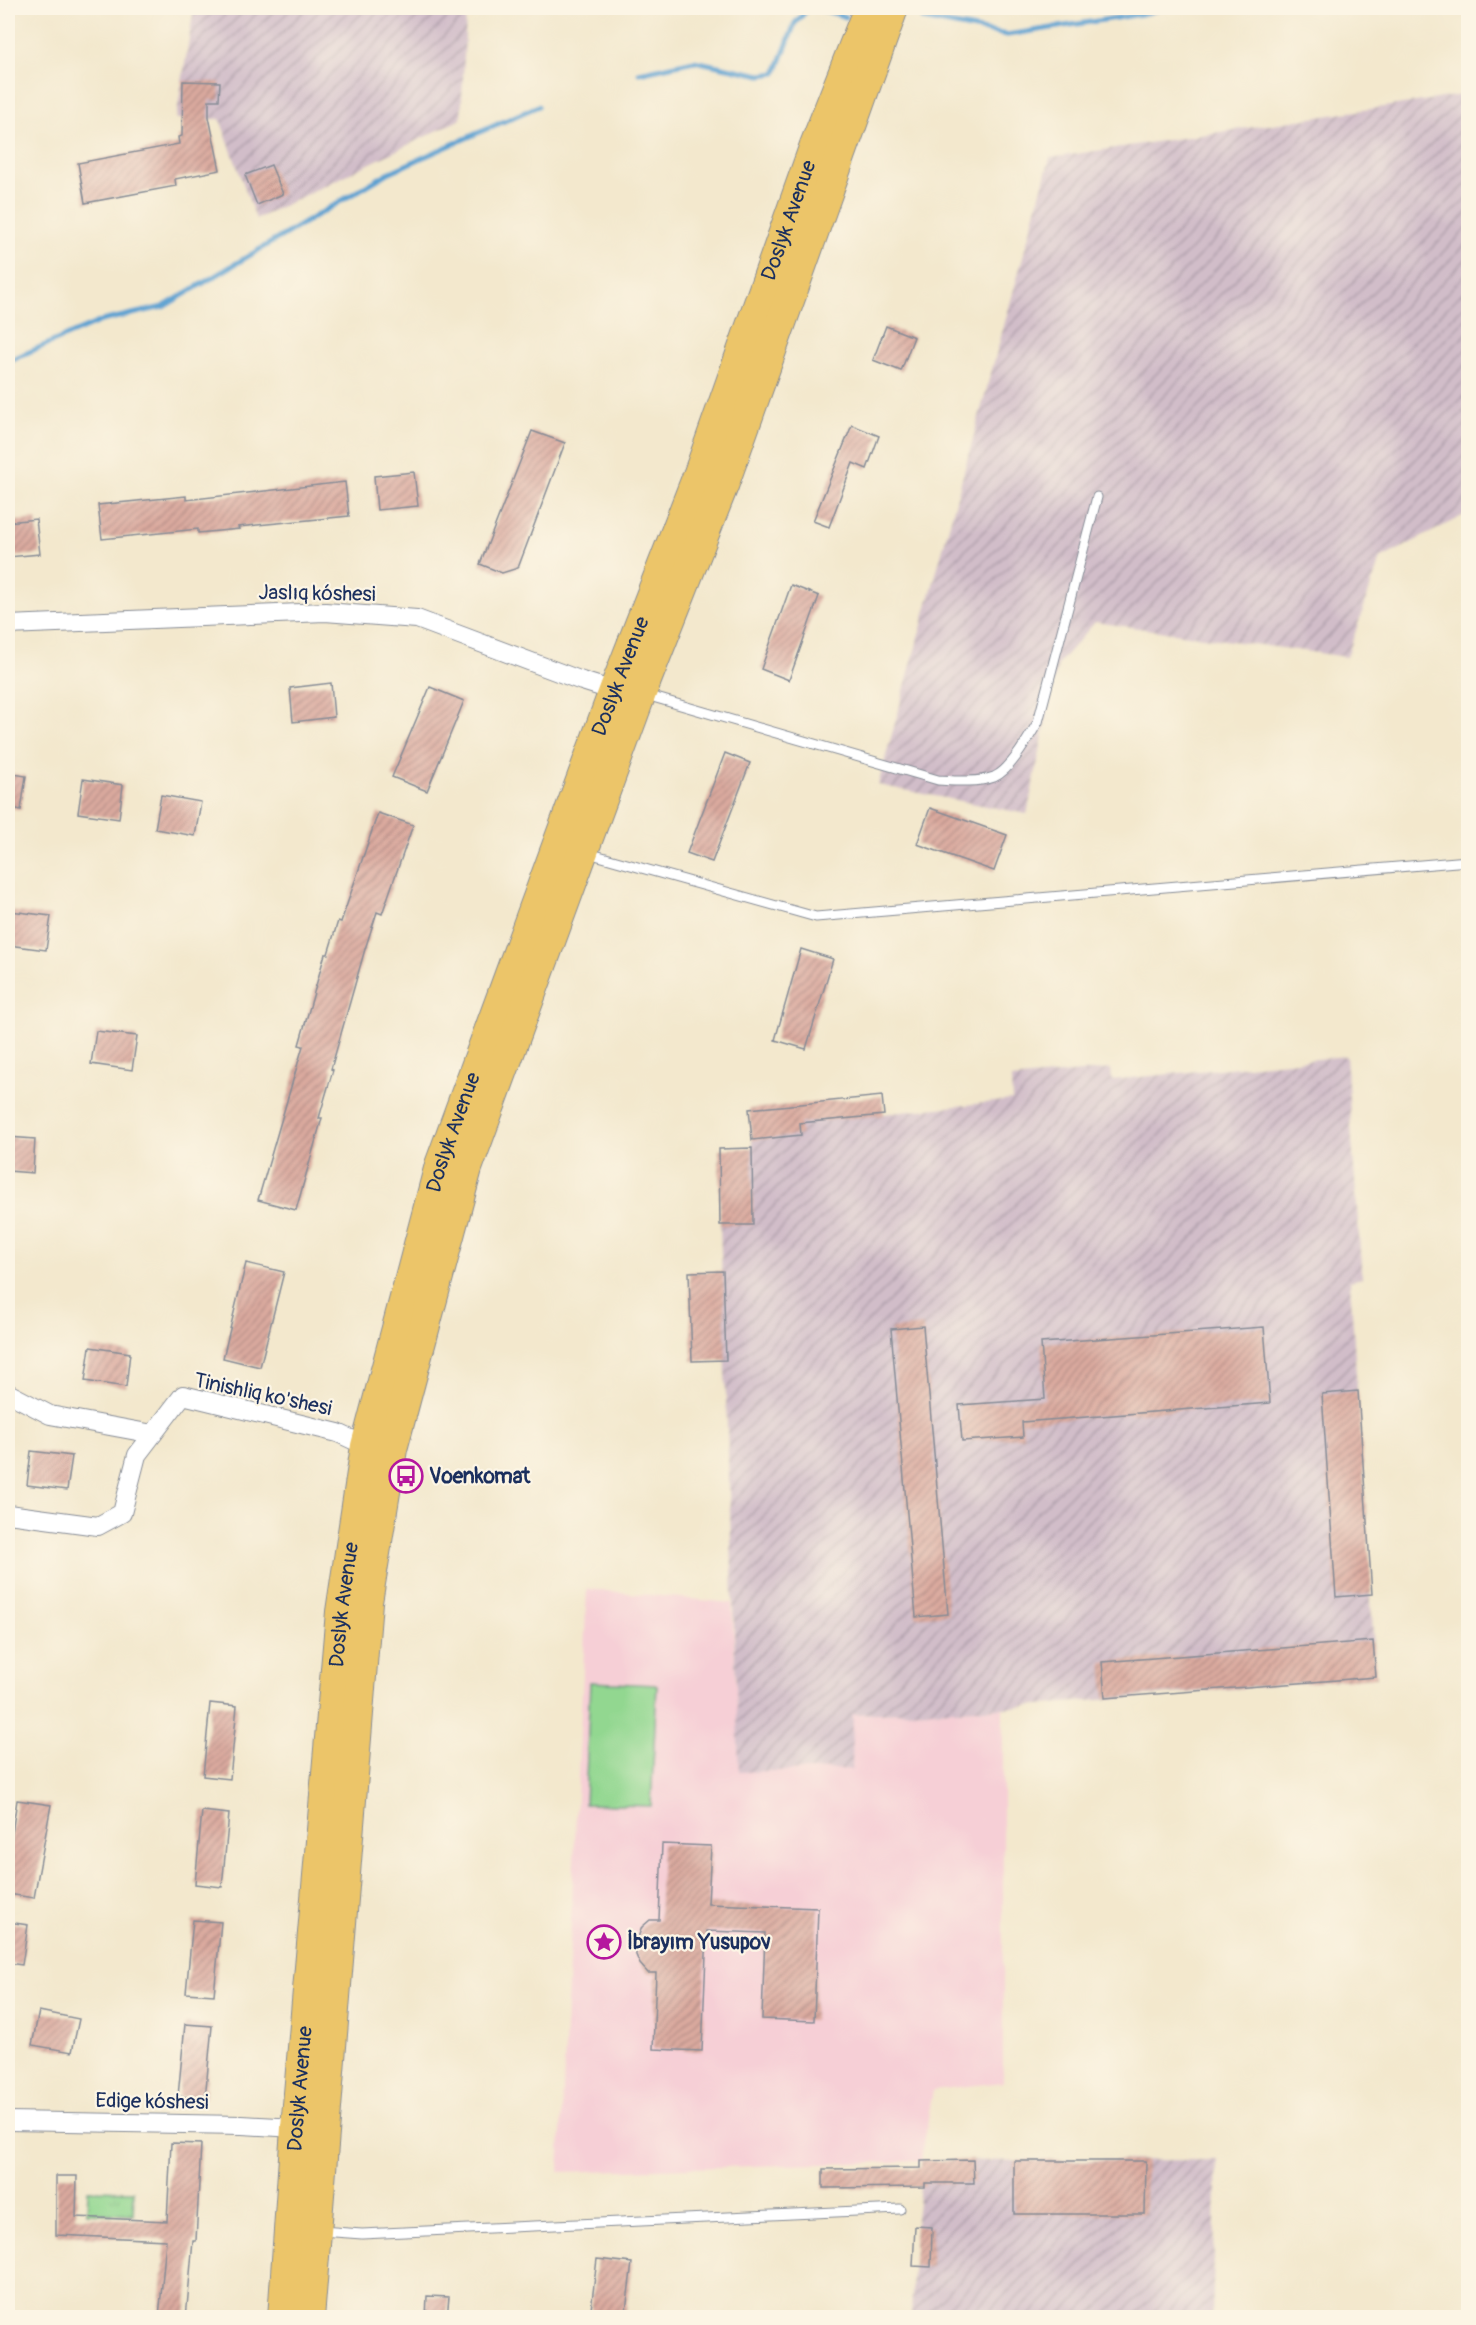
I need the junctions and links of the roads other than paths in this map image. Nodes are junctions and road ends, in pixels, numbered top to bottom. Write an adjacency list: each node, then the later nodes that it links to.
1 (869, 8): 3 (main road, Doslyk Avenue)
2 (893, 8): 3 (main road, Doslyk Avenue)
3 (712, 478): 6 (main road, Doslyk Avenue)
4 (1097, 497): 6 (lane)
5 (8, 625): 6 (street, Jaslıq kóshesi)
6 (627, 692): 7 (main road, Doslyk Avenue); 11 (main road, Doslyk Avenue)
7 (583, 852): 8 (lane); 16 (main road, Doslyk Avenue)
8 (1468, 861)
9 (8, 1393): 10 (street)
10 (153, 1434): 11 (street, Tinishliq ko'shesi); 12 (street, Tinishliq ko'shesi)
11 (366, 1446): 14 (main road, Doslyk Avenue)
12 (8, 1514)
13 (8, 2121): 14 (street, Edige kóshesi)
14 (296, 2128): 17 (main road, Doslyk Avenue)
15 (900, 2209): 16 (lane)
16 (316, 2231): 18 (main road, Doslyk Avenue)
17 (283, 2318)
18 (309, 2318)

